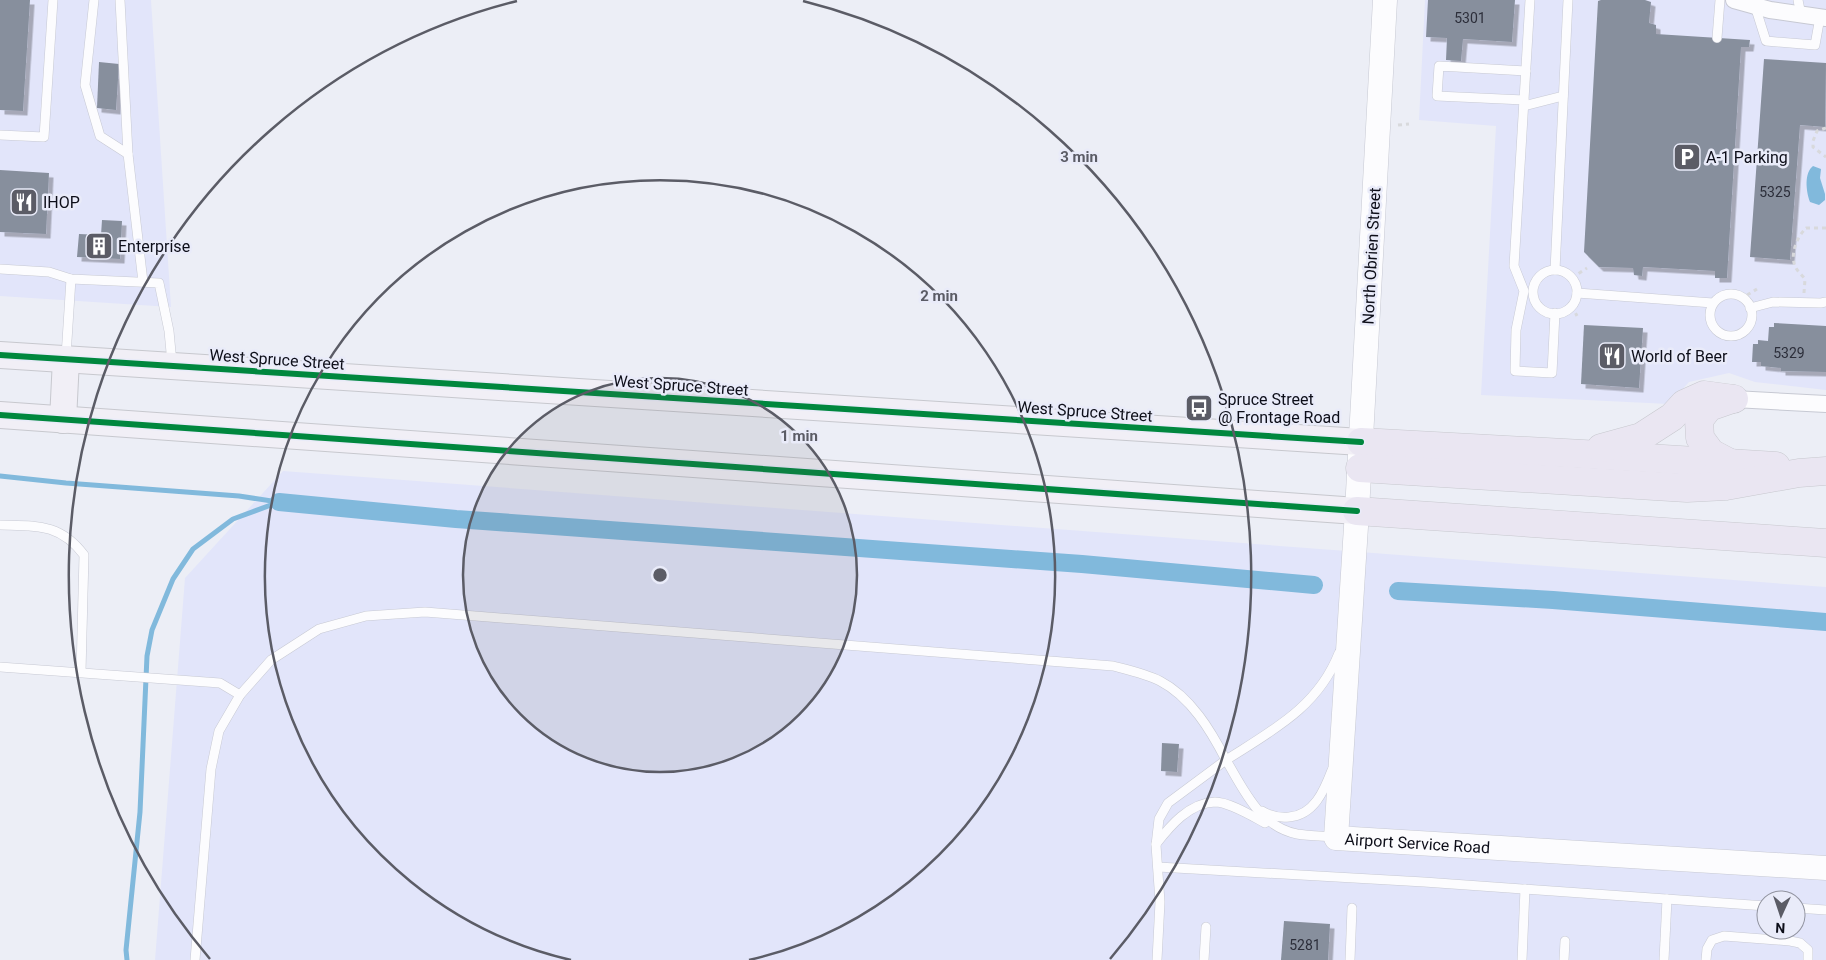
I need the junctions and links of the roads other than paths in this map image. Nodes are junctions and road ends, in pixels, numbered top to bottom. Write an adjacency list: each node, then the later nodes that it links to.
1 (53, 0): 16 (lane)
2 (94, 0): 17 (lane)
3 (120, 0): 17 (lane)
4 (1386, 0): 37 (street, North Obrien Street)
5 (1530, 0): 13 (lane)
6 (1568, 0): 14 (lane)
7 (1720, 0): 12 (lane)
8 (1734, 0): 9 (street)
9 (1755, 6): 10 (street); 11 (lane)
10 (1799, 7): 11 (street)
11 (1823, 18)
12 (1717, 38)
13 (1526, 71): 15 (lane); 15 (lane)
14 (1563, 96): 15 (lane); 19 (lane)
15 (1524, 103): 22 (lane)
16 (0, 135)
17 (128, 154): 21 (lane)
18 (0, 269): 20 (lane)
19 (1555, 270): 23 (lane); 24 (lane)
20 (71, 279): 21 (lane); 30 (lane)
21 (143, 282): 31 (lane)
22 (1524, 291): 23 (lane); 28 (lane)
23 (1534, 291): 28 (lane)
24 (1577, 293): 26 (lane); 28 (lane)
25 (1826, 302): 27 (lane)
26 (1713, 304): 27 (lane); 27 (lane)
27 (1750, 308)
28 (1555, 313)
29 (0, 355): 30 (main road, West Spruce Street)
30 (66, 359): 31 (main road, West Spruce Street); 35 (main road)
31 (172, 366): 37 (main road, West Spruce Street)
32 (1734, 399): 33 (street); 36 (highway); 38 (highway)
33 (1826, 404)
34 (0, 415): 35 (main road)
35 (62, 420): 40 (main road)
36 (1583, 454): 37 (highway); 38 (highway)
37 (1360, 455): 39 (highway); 40 (street, North Obrien Street)
38 (1730, 463): 39 (highway)
39 (1826, 470)
40 (1357, 511): 42 (highway); 43 (street, Airport Service Road)
41 (0, 524): 45 (lane)
42 (1826, 543)
43 (1349, 626): 47 (street, Airport Service Road); 48 (lane)
44 (0, 667): 45 (lane)
45 (81, 672): 46 (lane)
46 (240, 695): 48 (lane); 63 (lane)
47 (1341, 744): 49 (lane); 51 (street, Airport Service Road)
48 (1226, 760): 49 (lane); 52 (lane)
49 (1252, 803): 50 (lane)
50 (1284, 830): 51 (lane); 52 (lane)
51 (1336, 838): 54 (street, Airport Service Road)
52 (1156, 844): 53 (lane)
53 (1158, 867): 55 (lane); 64 (lane)
54 (1826, 868)
55 (1525, 889): 56 (lane); 67 (lane)
56 (1667, 899): 57 (lane); 69 (lane)
57 (1756, 905)
58 (1352, 908): 66 (lane)
59 (1806, 909): 60 (lane)
60 (1826, 910)
61 (1206, 927): 65 (lane)
62 (1565, 941): 68 (lane)
63 (195, 960)
64 (1157, 960)
65 (1204, 960)
66 (1350, 960)
67 (1522, 960)
68 (1564, 960)
69 (1664, 960)
70 (1706, 960): 71 (lane)
71 (1808, 960)

